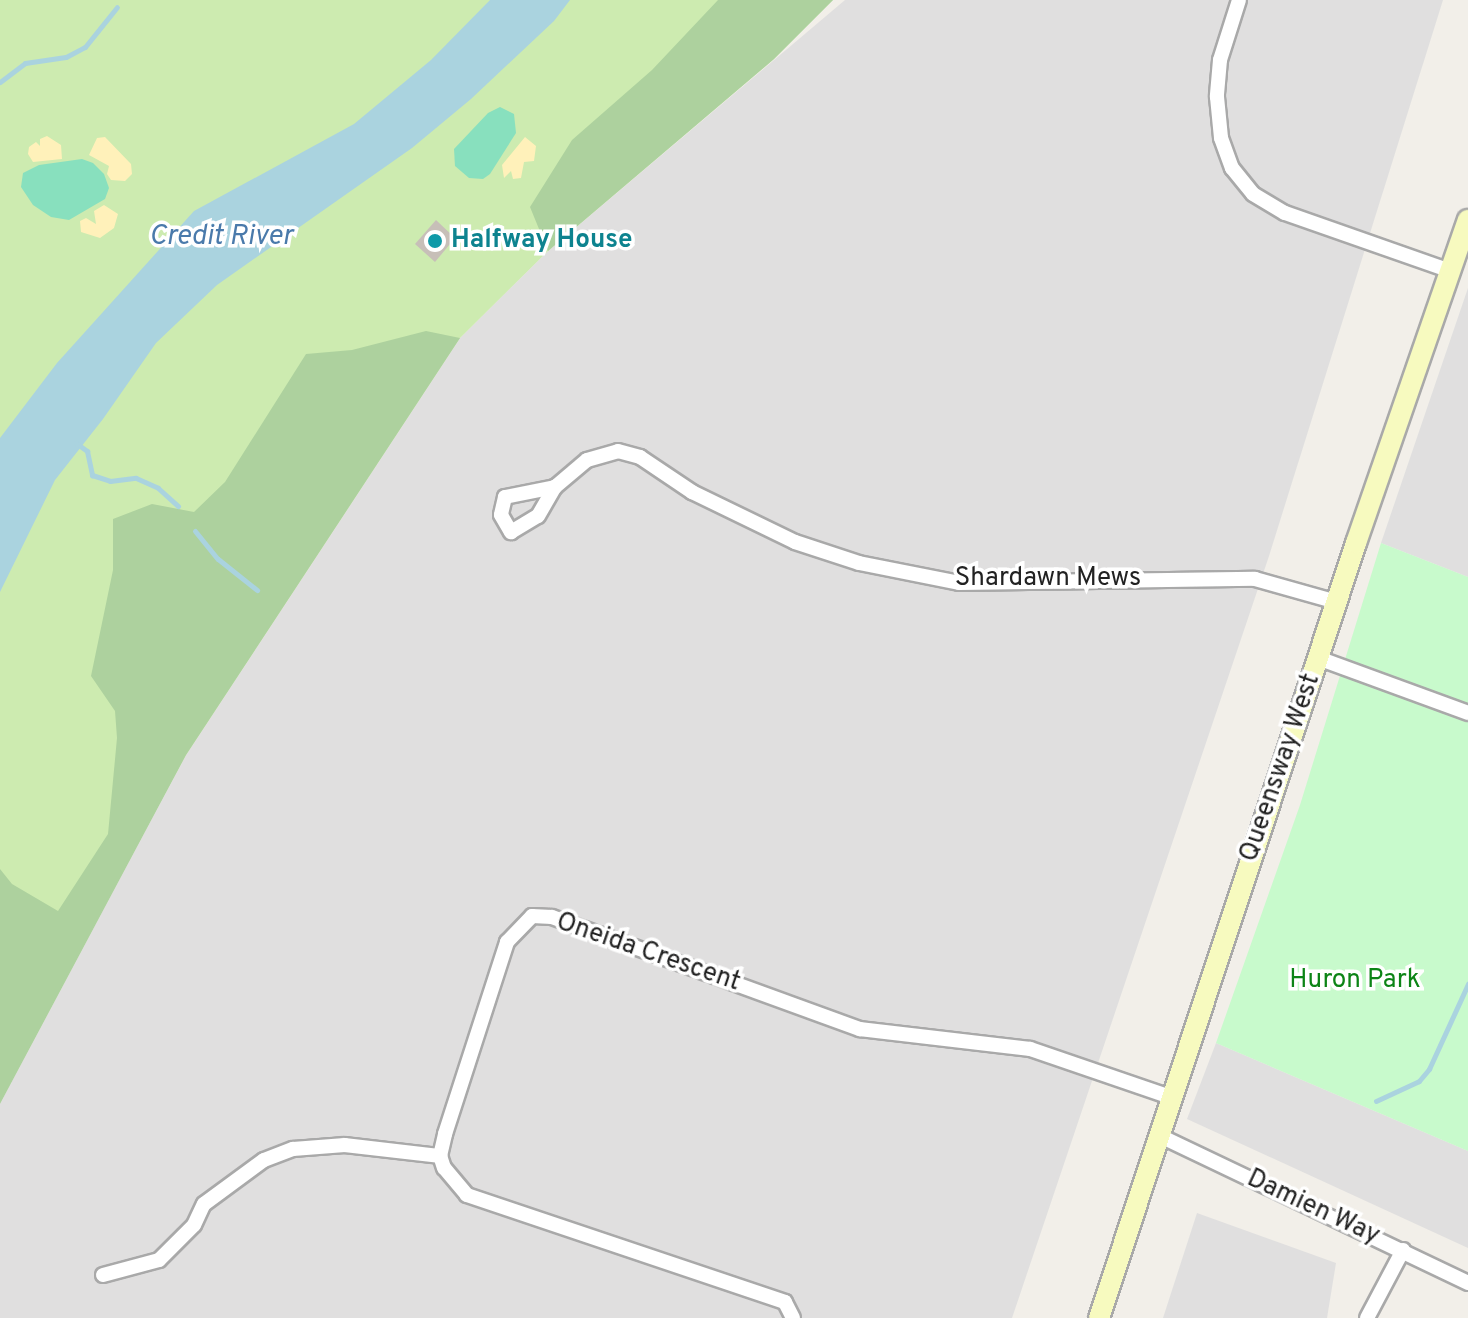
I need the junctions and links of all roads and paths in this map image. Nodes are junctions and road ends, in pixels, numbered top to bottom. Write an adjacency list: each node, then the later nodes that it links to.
1 (1239, 0): 3 (street)
2 (1468, 220): 3 (street, Queensway West)
3 (1451, 271): 5 (street, Queensway West)
4 (555, 487): 5 (street, Shardawn Mews)
5 (1337, 602): 6 (street, Queensway West)
6 (1318, 658): 7 (street); 8 (street, Queensway West)
7 (1468, 713)
8 (1170, 1097): 9 (street, Queensway West); 10 (street, Oneida Crescent)
9 (1158, 1135): 11 (street, Damien Way); 15 (street, Queensway West)
10 (440, 1156): 12 (street); 14 (street)
11 (1403, 1250): 13 (street, Damien Way); 16 (street)
12 (103, 1275)
13 (1468, 1283)
14 (793, 1318)
15 (1099, 1318)
16 (1367, 1318)

